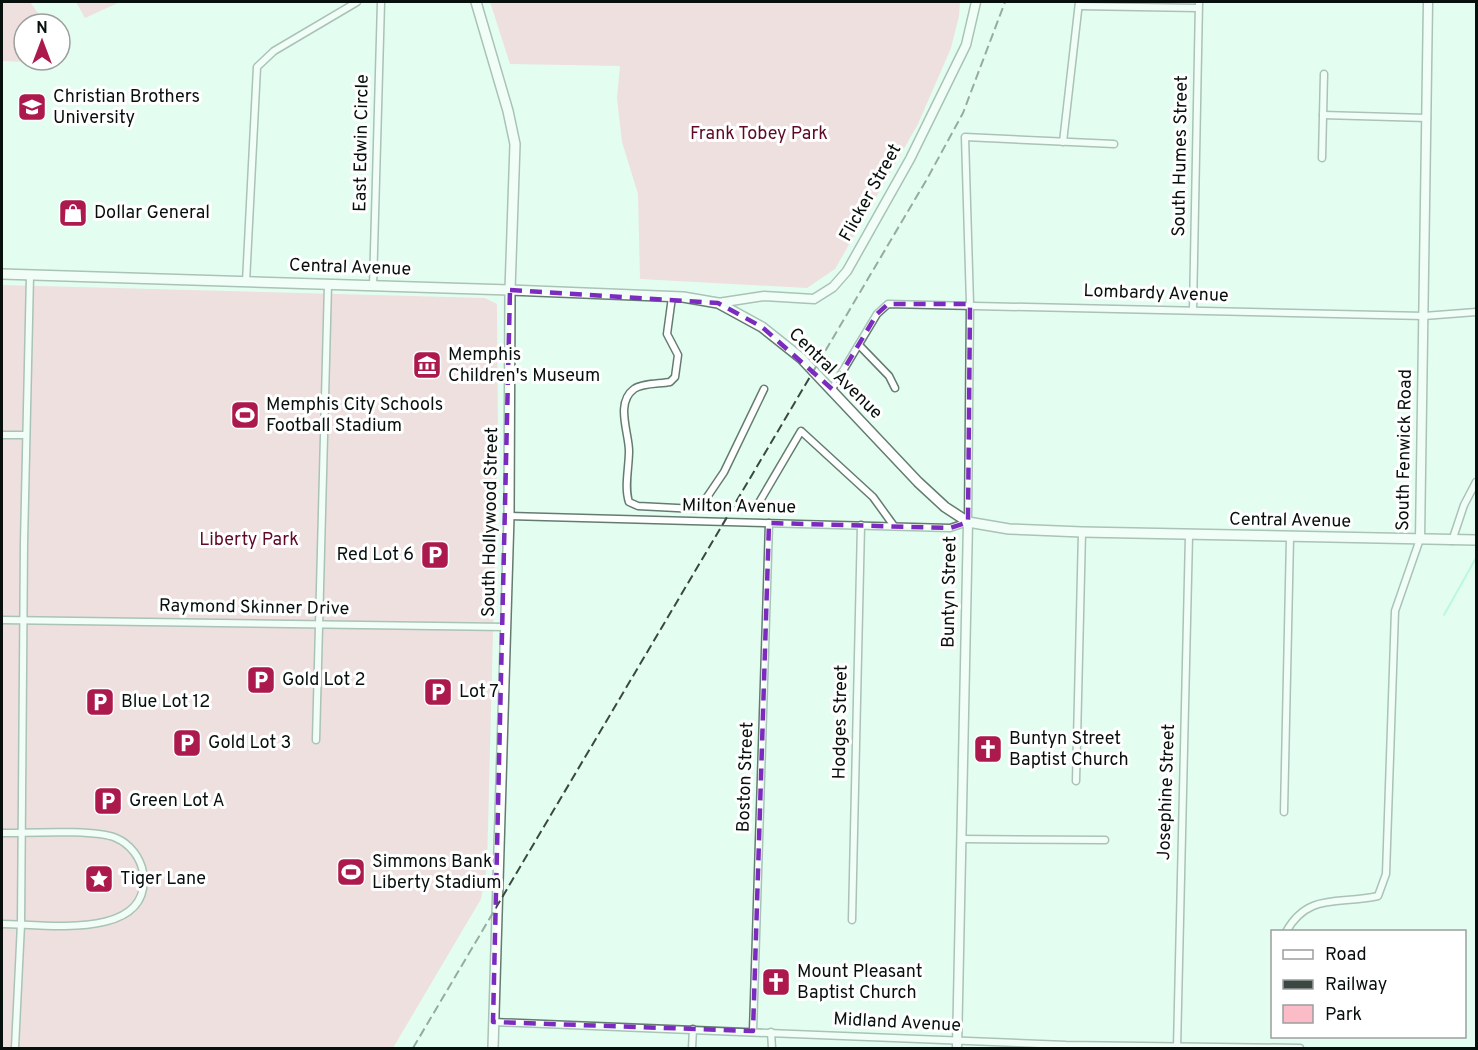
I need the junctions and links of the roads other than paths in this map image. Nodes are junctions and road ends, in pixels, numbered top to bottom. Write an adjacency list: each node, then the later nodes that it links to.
1 (357, 2): 16 (street)
2 (381, 2): 18 (street, East Edwin Circle)
3 (476, 2): 19 (main road, South Hollywood Street)
4 (976, 2): 21 (street, Flicker Street)
5 (1428, 2): 10 (street, South Fenwick Road)
6 (1079, 4): 7 (street); 11 (street)
7 (1198, 5): 23 (street, South Humes Street)
8 (1324, 74): 9 (street)
9 (1323, 115): 10 (street); 13 (street)
10 (1427, 118): 25 (street, South Fenwick Road)
11 (1063, 142): 12 (street); 22 (street, Buntyn Street)
12 (1114, 144)
13 (1322, 158)
14 (2, 274): 15 (main road, Central Avenue)
15 (30, 275): 16 (main road, Central Avenue); 31 (street)
16 (246, 282): 17 (main road, Central Avenue)
17 (328, 284): 18 (main road, Central Avenue); 47 (street)
18 (373, 286): 19 (main road, Central Avenue)
19 (510, 290): 20 (main road, Central Avenue); 34 (main road, South Hollywood Street)
20 (672, 297): 21 (main road, Central Avenue); 28 (street)
21 (718, 303): 29 (main road, Central Avenue)
22 (970, 304): 23 (street, Lombardy Avenue); 26 (street, Lombardy Avenue); 35 (street, Buntyn Street)
23 (1193, 310): 25 (street, Lombardy Avenue)
24 (1476, 312): 25 (street, Lombardy Avenue)
25 (1424, 316): 42 (street, South Fenwick Road)
26 (858, 345): 27 (street); 29 (street)
27 (895, 388)
28 (764, 389)
29 (832, 389): 35 (main road, Central Avenue)
30 (2, 435): 31 (street)
31 (26, 435): 46 (street)
32 (1476, 482): 43 (street)
33 (757, 506): 38 (street)
34 (509, 516): 36 (street, Milton Avenue); 48 (main road, South Hollywood Street)
35 (968, 522): 38 (street, Milton Avenue); 39 (main road, Central Avenue); 54 (street, Buntyn Street)
36 (769, 523): 37 (street, Milton Avenue); 62 (street, Boston Street)
37 (861, 525): 38 (street, Milton Avenue); 56 (street, Hodges Street)
38 (894, 526)
39 (1082, 532): 40 (main road, Central Avenue); 50 (street)
40 (1189, 536): 41 (main road, Central Avenue); 68 (street, Josephine Street)
41 (1290, 538): 42 (main road, Central Avenue); 51 (street)
42 (1420, 539): 43 (main road, Central Avenue); 59 (street, South Fenwick Road)
43 (1452, 540): 44 (main road, Central Avenue)
44 (1476, 540)
45 (2, 620): 46 (street, Raymond Skinner Drive)
46 (24, 621): 47 (street, Raymond Skinner Drive); 53 (street)
47 (321, 624): 48 (street, Raymond Skinner Drive); 49 (street)
48 (506, 627): 60 (main road, South Hollywood Street)
49 (316, 740)
50 (1076, 781)
51 (1284, 812)
52 (2, 833): 53 (street)
53 (22, 833): 58 (street); 58 (street)
54 (962, 838): 55 (street); 65 (street, Buntyn Street)
55 (1105, 840)
56 (852, 920)
57 (2, 924): 58 (street)
58 (21, 924): 69 (street)
59 (1287, 930)
60 (494, 1022): 61 (street, Midland Avenue); 70 (main road, South Hollywood Street)
61 (693, 1029): 62 (street, Midland Avenue); 71 (street)
62 (753, 1031): 63 (street, Midland Avenue)
63 (771, 1032): 65 (street, Midland Avenue); 72 (street)
64 (1276, 1038): 66 (street)
65 (958, 1045): 67 (street, Midland Avenue)
66 (1276, 1046): 68 (street, Midland Avenue); 73 (street, Midland Avenue)
67 (1066, 1047): 68 (street, Midland Avenue)
68 (1177, 1047)
69 (15, 1048)
70 (493, 1048)
71 (692, 1048)
72 (772, 1048)
73 (1300, 1048)

